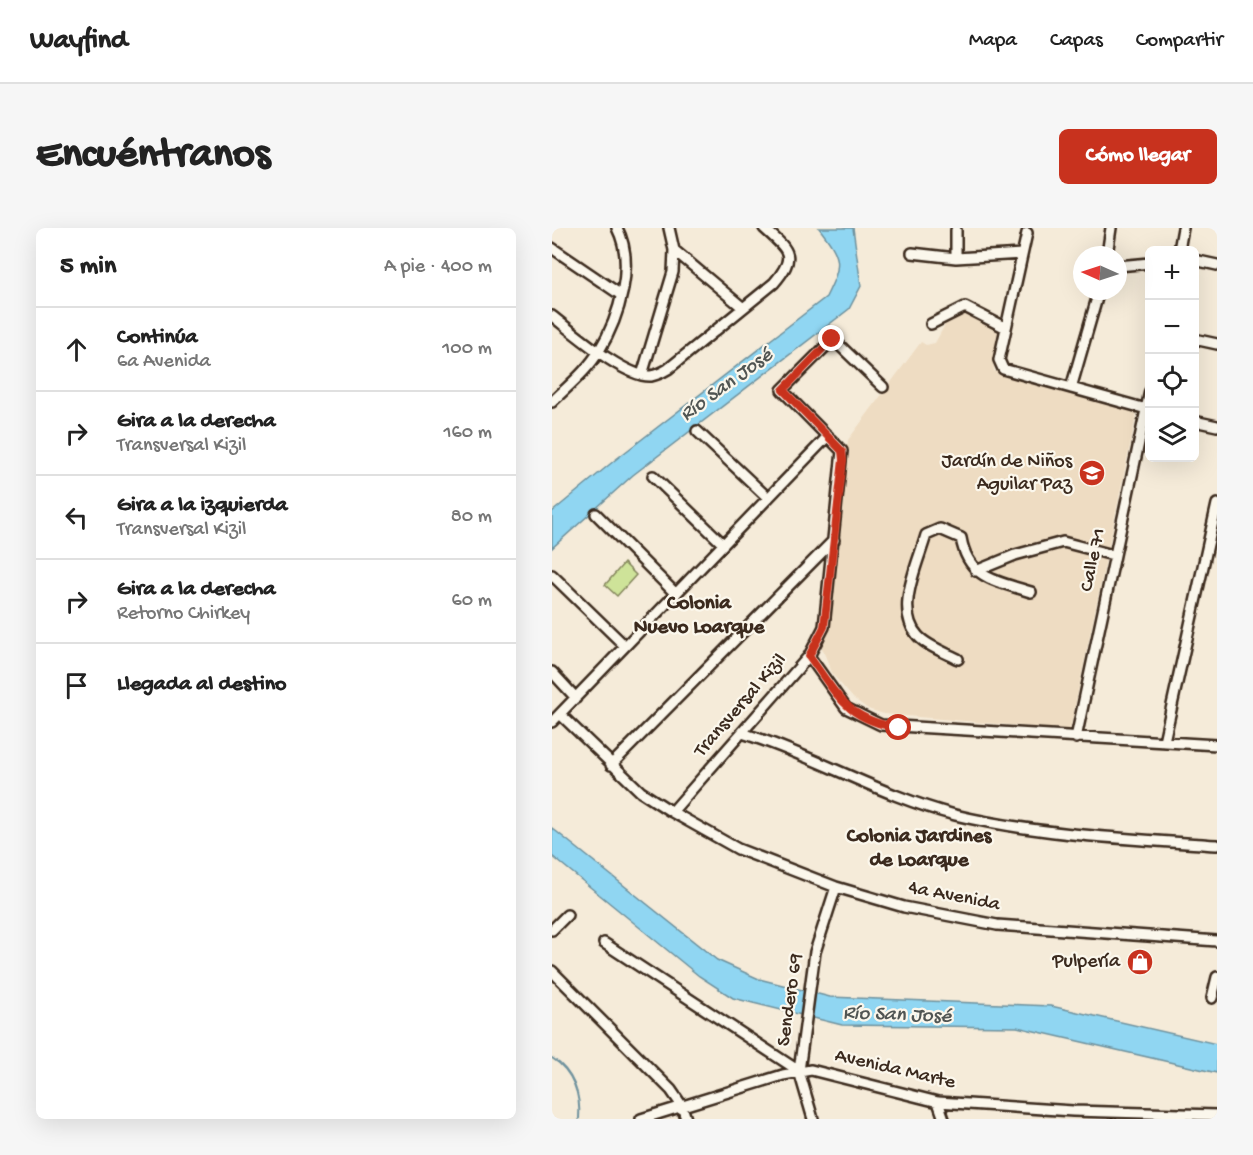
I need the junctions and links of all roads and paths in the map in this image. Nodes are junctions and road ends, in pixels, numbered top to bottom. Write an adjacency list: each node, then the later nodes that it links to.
1 (617, 228): 19 (street)
2 (669, 228): 11 (street)
3 (764, 228): 21 (street)
4 (1111, 228): 8 (street)
5 (1183, 228): 9 (street)
6 (956, 230): 14 (street)
7 (1027, 233): 13 (street)
8 (1108, 246)
9 (1180, 246)
10 (552, 248): 19 (street)
11 (674, 250): 21 (street); 28 (street)
12 (912, 253): 14 (street)
13 (1022, 254): 14 (street); 24 (street)
14 (956, 258)
15 (1199, 261): 18 (street)
16 (1145, 263): 17 (street)
17 (1127, 265)
18 (1217, 265)
19 (621, 295): 27 (street)
20 (1096, 300): 30 (street)
21 (742, 307): 28 (street)
22 (552, 317): 27 (street)
23 (931, 324): 24 (street)
24 (1006, 328): 30 (street)
25 (1199, 340): 26 (street)
26 (1217, 344)
27 (599, 351): 28 (street); 31 (street)
28 (642, 375)
29 (883, 387): 37 (street, Transversal Kizil)
30 (1071, 388): 32 (street)
31 (552, 402)
32 (1145, 409)
33 (1145, 422): 44 (street, Calle 71)
34 (1199, 422): 35 (street)
35 (1217, 426)
36 (697, 431): 39 (street)
37 (828, 436): 39 (street); 42 (street, Transversal Kizil)
38 (653, 476): 43 (street)
39 (767, 497): 43 (street)
40 (1217, 504): 58 (street)
41 (596, 514): 48 (street)
42 (834, 540): 50 (street, Transversal Kizil); 60 (street)
43 (723, 544): 48 (street)
44 (1113, 555): 45 (street); 57 (street, Calle 71)
45 (976, 571): 47 (street); 51 (street)
46 (552, 575): 49 (street)
47 (1031, 592)
48 (676, 594): 49 (street)
49 (625, 646): 53 (street)
50 (809, 656): 56 (street, Transversal Kizil); 57 (street)
51 (958, 659)
52 (552, 672): 53 (street)
53 (576, 698): 54 (street)
54 (560, 714): 55 (street); 60 (street, 4a Avenida)
55 (552, 722)
56 (742, 733): 61 (street, Transversal Kizil); 62 (street)
57 (1076, 738): 58 (street)
58 (1164, 741): 59 (street)
59 (1217, 745)
60 (611, 765): 61 (street, 4a Avenida)
61 (672, 812): 63 (street, 4a Avenida)
62 (1217, 845)
63 (836, 887): 66 (street, 4a Avenida); 71 (street, Sendero 69)
64 (567, 915): 65 (street)
65 (552, 930)
66 (1217, 941)
67 (604, 943): 71 (street, Avenida Marte)
68 (552, 971): 73 (street)
69 (1217, 977): 70 (street)
70 (1212, 998)
71 (799, 1071): 72 (street, Avenida Marte); 73 (street); 79 (street, Sendero 69)
72 (938, 1102): 74 (street, Avenida Marte); 80 (street)
73 (682, 1106): 77 (street); 78 (street)
74 (1074, 1115): 76 (street, Avenida Marte)
75 (1217, 1115): 76 (street, Avenida Marte)
76 (1165, 1116)
77 (642, 1119)
78 (686, 1119)
79 (813, 1119)
80 (944, 1119)

